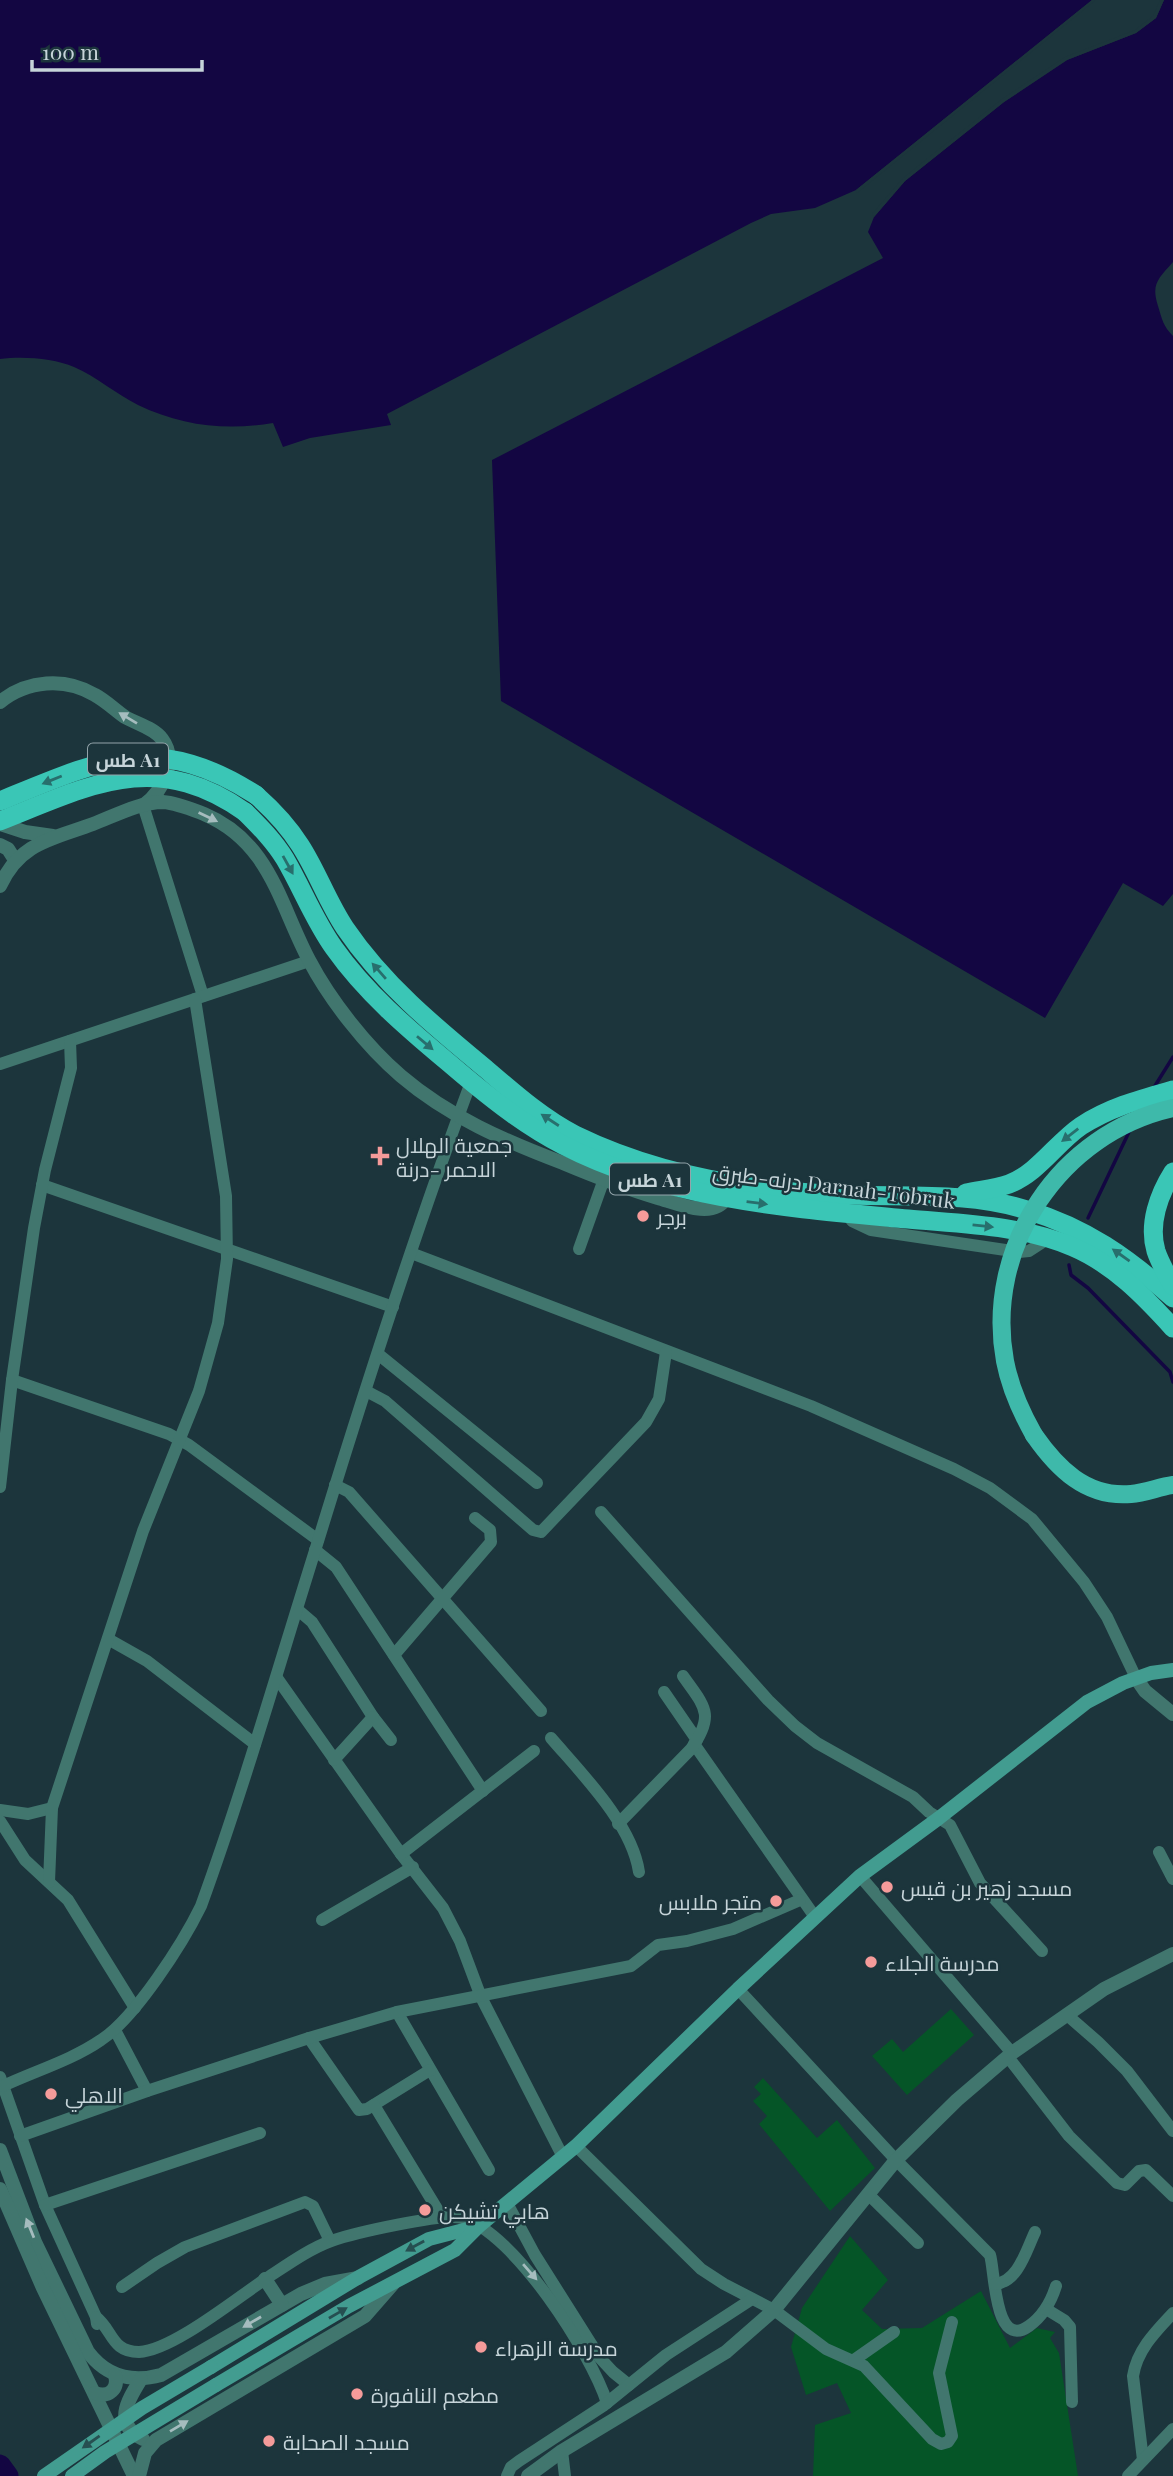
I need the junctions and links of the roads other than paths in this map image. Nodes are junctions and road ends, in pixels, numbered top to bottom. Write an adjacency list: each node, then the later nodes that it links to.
1 (0, 702): 3 (street, one-way to 1)
2 (0, 801): 22 (highway, درنه-طبرق Darnah-Tobruk / طس A1, one-way to 2, bridge)
3 (143, 805): 5 (street); 9 (street, one-way to 9); 10 (street)
4 (0, 823): 5 (street); 13 (highway, درنه-طبرق Darnah-Tobruk / طس A1, one-way to 13, bridge)
5 (58, 836): 7 (street)
6 (0, 845): 7 (street)
7 (15, 860): 8 (street)
8 (0, 886)
9 (309, 961): 10 (street); 16 (street)
10 (199, 998): 11 (street); 23 (street)
11 (70, 1041): 12 (street); 20 (street)
12 (0, 1064)
13 (471, 1082): 16 (street); 21 (highway, درنه-طبرق Darnah-Tobruk / طس A1)
14 (1173, 1090): 22 (highway, one-way to 22)
15 (1173, 1108): 34 (main road, bridge)
16 (458, 1116): 19 (street); 25 (street)
17 (1173, 1116): 34 (main road)
18 (1173, 1172): 26 (highway)
19 (604, 1179): 21 (street); 24 (street)
20 (42, 1185): 23 (street); 32 (street)
21 (726, 1198): 29 (highway, درنه-طبرق Darnah-Tobruk / طس A1, one-way to 29)
22 (937, 1198): 27 (highway, درنه-طبرق Darnah-Tobruk / طس A1, one-way to 22)
23 (227, 1249): 28 (street); 35 (street)
24 (579, 1249)
25 (411, 1253): 28 (street); 30 (street)
26 (1173, 1286)
27 (1173, 1298)
28 (393, 1307): 31 (street)
29 (1173, 1328)
30 (666, 1352): 33 (street); 52 (street)
31 (378, 1354): 33 (street); 37 (street)
32 (12, 1380): 35 (street); 40 (street)
33 (366, 1391): 38 (street)
34 (1037, 1433): 36 (main road); 39 (main road)
35 (179, 1439): 43 (street); 46 (street)
36 (1173, 1472)
37 (537, 1483)
38 (335, 1485): 43 (street); 44 (street)
39 (1173, 1485)
40 (0, 1487)
41 (601, 1512): 67 (street)
42 (475, 1518): 44 (street)
43 (317, 1545): 45 (street); 47 (street)
44 (442, 1598): 47 (street); 55 (street)
45 (298, 1610): 51 (street); 57 (street)
46 (108, 1639): 61 (street); 65 (street)
47 (394, 1654): 64 (street)
48 (1173, 1670): 49 (main road)
49 (1151, 1673): 52 (main road); 54 (street)
50 (683, 1676): 60 (street)
51 (277, 1678): 61 (street); 63 (street)
52 (1136, 1678): 54 (street); 67 (main road)
53 (664, 1692): 60 (street)
54 (1156, 1700): 56 (street)
55 (541, 1711)
56 (1173, 1714)
57 (373, 1717): 59 (street); 63 (street)
58 (551, 1738): 69 (street)
59 (391, 1740)
60 (696, 1742): 69 (street); 77 (street)
61 (255, 1744): 84 (street)
62 (534, 1751): 64 (street)
63 (334, 1760): 71 (street)
64 (483, 1791): 71 (street)
65 (52, 1808): 66 (street); 76 (street)
66 (0, 1810)
67 (939, 1818): 74 (main road); 80 (street)
68 (0, 1821): 76 (street)
69 (618, 1824): 73 (street)
70 (1159, 1852): 75 (street)
71 (401, 1854): 72 (street)
72 (413, 1867): 79 (street); 83 (street)
73 (639, 1872)
74 (860, 1876): 78 (main road); 89 (street)
75 (1173, 1879)
76 (49, 1882): 84 (street)
77 (800, 1900): 78 (street); 83 (street)
78 (814, 1917): 82 (main road)
79 (322, 1920)
80 (1042, 1951)
81 (1173, 1954): 86 (street)
82 (738, 1989): 97 (main road); 100 (street)
83 (481, 1997): 85 (street); 99 (street)
84 (135, 2008): 87 (street)
85 (397, 2012): 88 (street); 90 (street)
86 (1067, 2015): 89 (street); 94 (street)
87 (115, 2030): 91 (street); 92 (street)
88 (309, 2038): 92 (street); 93 (street)
89 (1010, 2055): 100 (street); 104 (street)
90 (430, 2070): 93 (street); 101 (street)
91 (1, 2081): 96 (street)
92 (147, 2091): 96 (street)
93 (374, 2105): 107 (street)
94 (1173, 2131)
95 (260, 2133): 106 (street)
96 (20, 2136): 106 (street)
97 (576, 2146): 99 (main road); 118 (street)
98 (0, 2150): 126 (street, one-way to 98)
99 (563, 2157): 105 (main road)
100 (896, 2160): 103 (street); 115 (street)
101 (489, 2170)
102 (0, 2189): 129 (street)
103 (868, 2194): 111 (street); 121 (street)
104 (1173, 2196)
105 (508, 2203): 108 (main road); 128 (street)
106 (45, 2205): 113 (street)
107 (442, 2217): 108 (street); 110 (street)
108 (480, 2226): 112 (main road, one-way to 112); 114 (main road); 131 (street, one-way to 131)
109 (1035, 2232): 115 (street)
110 (330, 2241): 113 (street); 117 (street)
111 (918, 2243)
112 (359, 2277): 119 (street); 136 (main road, one-way to 136, bridge)
113 (265, 2279): 119 (street)
114 (393, 2284): 133 (street, one-way to 114); 137 (main road, one-way to 114, bridge)
115 (995, 2284): 120 (street)
116 (1056, 2286): 120 (street)
117 (122, 2287)
118 (752, 2298): 121 (street); 128 (street)
119 (282, 2305): 127 (street, one-way to 127)
120 (1046, 2309): 130 (street)
121 (774, 2310): 125 (street); 134 (street)
122 (1173, 2312): 135 (street)
123 (952, 2322): 125 (street)
124 (894, 2332): 125 (street)
125 (854, 2360)
126 (115, 2375): 127 (street); 129 (street)
127 (141, 2379): 133 (street)
128 (629, 2385): 131 (street)
129 (95, 2393): 138 (street)
130 (1072, 2402)
131 (607, 2403): 139 (street)
132 (1173, 2429): 135 (street)
133 (156, 2440): 138 (street)
134 (562, 2451): 140 (street); 141 (street)
135 (1143, 2460): 142 (street)
136 (44, 2476)
137 (72, 2476)
138 (136, 2476)
139 (508, 2476)
140 (528, 2476)
141 (565, 2476)
142 (1128, 2476)

